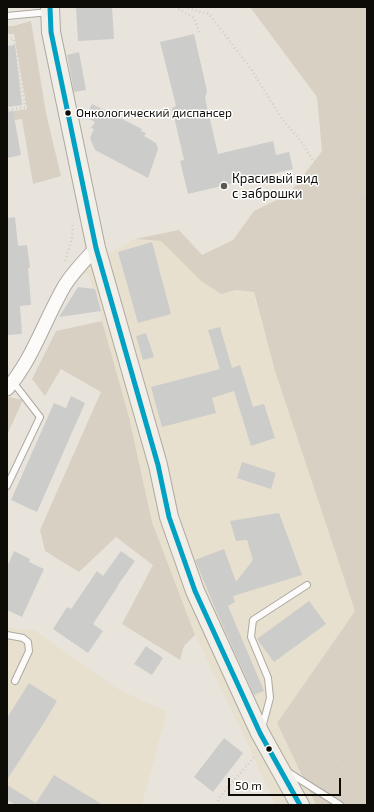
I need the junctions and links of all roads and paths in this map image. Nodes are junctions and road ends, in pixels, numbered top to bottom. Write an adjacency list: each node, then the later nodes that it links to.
1 (175, 7): 6 (path)
2 (184, 7): 10 (path)
3 (257, 7): 8 (path)
4 (50, 10): 5 (lane); 12 (street)
5 (7, 16)
6 (200, 34)
7 (7, 40): 9 (path)
8 (367, 109)
9 (7, 110)
10 (367, 201)
11 (73, 220): 13 (path)
12 (96, 248): 14 (street); 19 (street)
13 (64, 264)
14 (10, 386): 15 (lane)
15 (7, 486)
16 (307, 585): 19 (lane)
17 (7, 635): 18 (lane)
18 (15, 681)
19 (264, 740): 21 (street); 23 (path)
20 (350, 743): 22 (path)
21 (279, 767): 22 (lane); 24 (street)
22 (324, 795): 25 (lane)
23 (217, 805)
24 (300, 805)
25 (340, 805)

